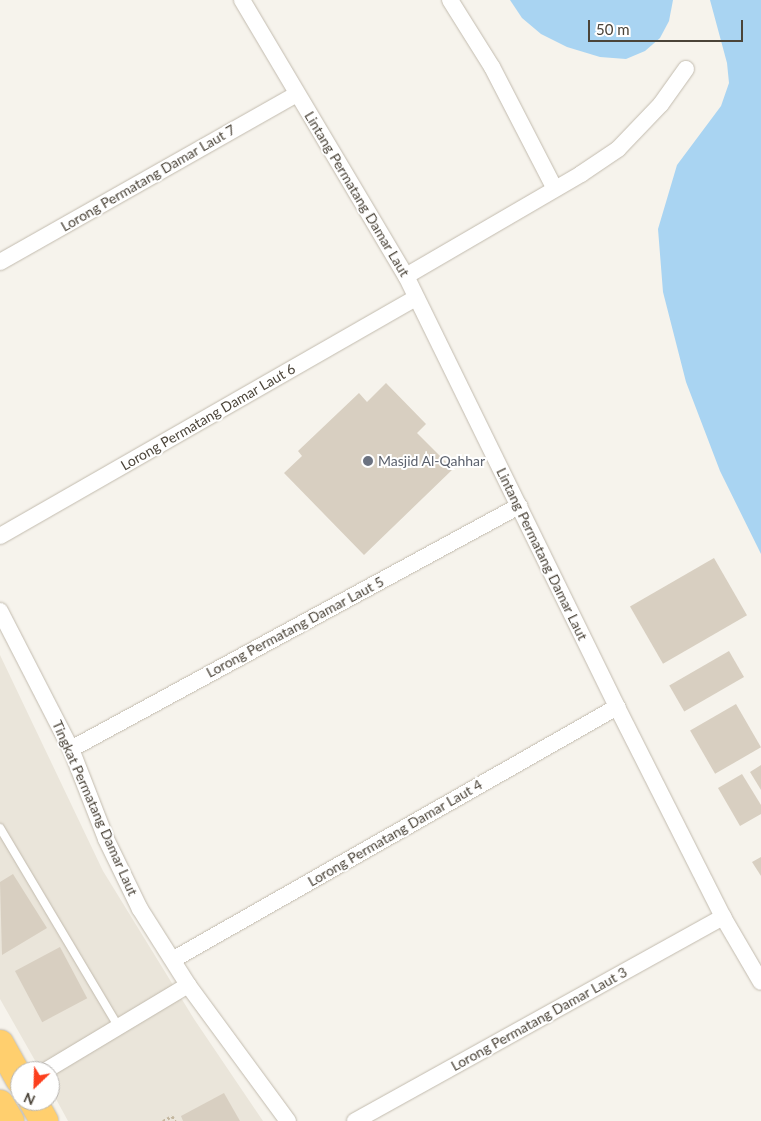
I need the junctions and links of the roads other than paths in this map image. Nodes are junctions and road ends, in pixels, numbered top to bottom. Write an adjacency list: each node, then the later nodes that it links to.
1 (242, 0): 4 (street, Lintang Permatang Damar Laut)
2 (450, 0): 5 (street)
3 (686, 69): 5 (street)
4 (297, 94): 6 (street, Lorong Permatang Damar Laut 7); 7 (street, Lintang Permatang Damar Laut)
5 (555, 189): 7 (street)
6 (0, 262)
7 (406, 276): 8 (street, Lintang Permatang Damar Laut)
8 (416, 298): 9 (street, Lintang Permatang Damar Laut); 10 (street, Lorong Permatang Damar Laut 6)
9 (518, 506): 12 (street, Lintang Permatang Damar Laut); 13 (street, Lorong Permatang Damar Laut 5)
10 (0, 536)
11 (0, 611): 13 (street, Tingkat Permatang Damar Laut)
12 (617, 707): 15 (street, Lintang Permatang Damar Laut); 16 (street, Lorong Permatang Damar Laut 4)
13 (71, 749): 16 (street, Tingkat Permatang Damar Laut)
14 (0, 828): 19 (lane)
15 (723, 917): 17 (street, Lintang Permatang Damar Laut); 26 (street, Lorong Permatang Damar Laut 3)
16 (174, 959): 18 (street, Tingkat Permatang Damar Laut)
17 (761, 982)
18 (188, 985): 19 (street); 25 (street, Tingkat Permatang Damar Laut)
19 (118, 1026): 22 (street)
20 (0, 1044): 21 (highway)
21 (10, 1062)
22 (60, 1062)
23 (0, 1104): 24 (highway)
24 (10, 1121)
25 (288, 1121)
26 (354, 1121)

